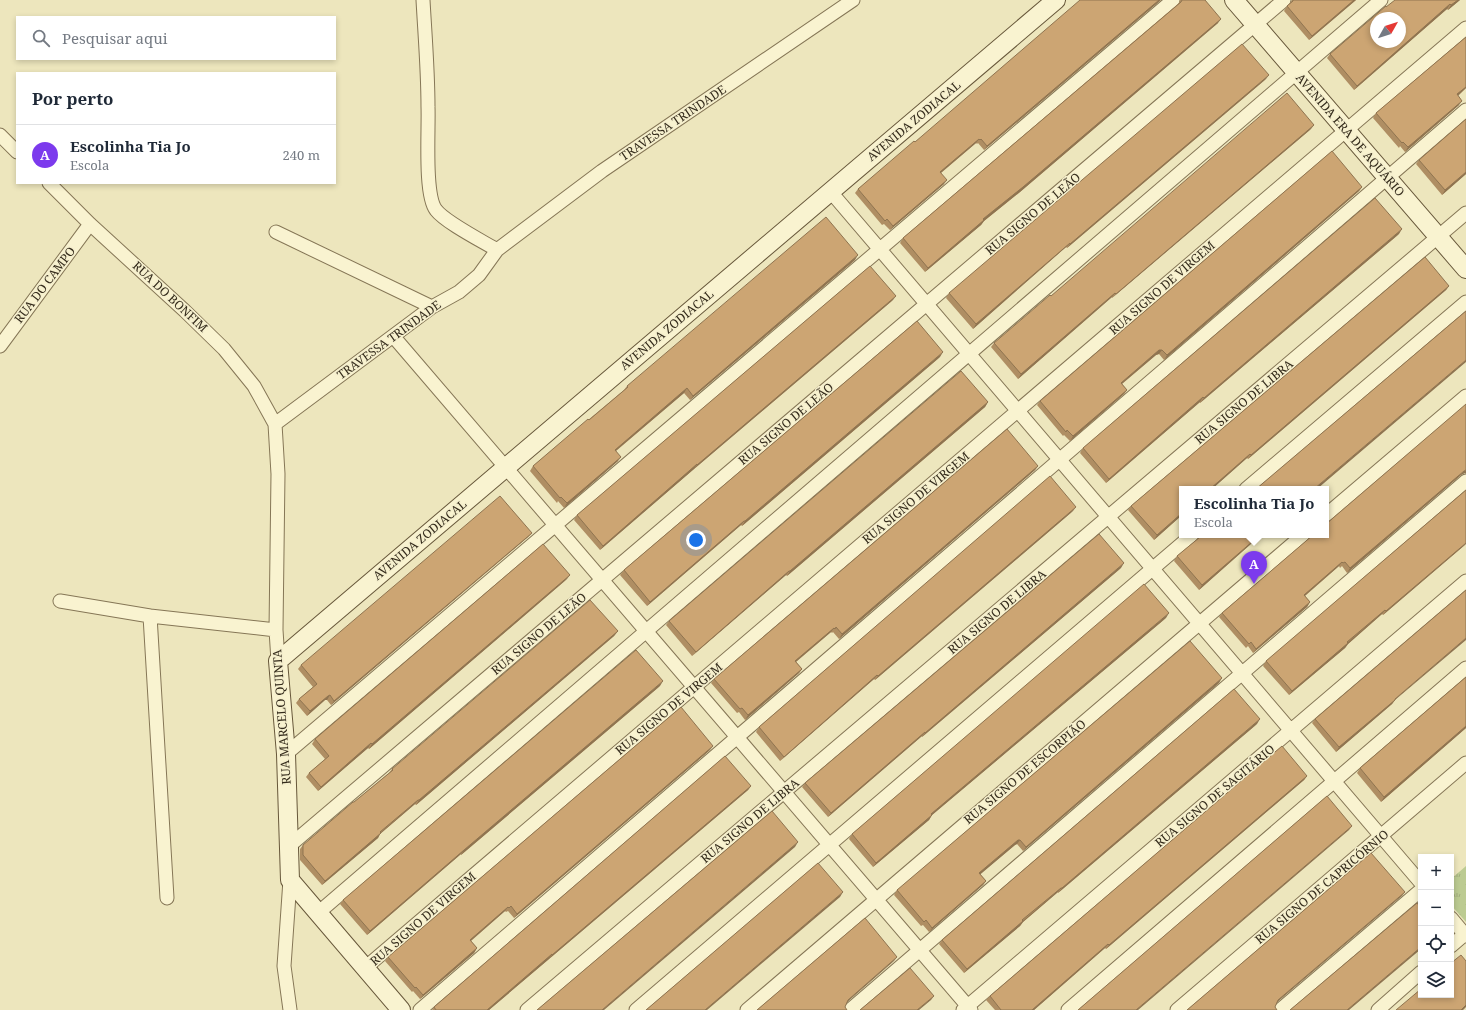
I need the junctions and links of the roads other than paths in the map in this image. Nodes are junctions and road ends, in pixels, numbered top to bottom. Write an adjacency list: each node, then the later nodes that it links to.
1 (423, 0): 23 (street)
2 (853, 0): 23 (street, TRAVESSA TRINDADE)
3 (1056, 0): 17 (street, AVENIDA ZODIACAL)
4 (1173, 0): 22 (street)
5 (1234, 0): 8 (street, AVENIDA ERA DE AQUÁRIO)
6 (1284, 0): 8 (street, RUA SIGNO DE LEÃO)
7 (1381, 0): 10 (street)
8 (1255, 24): 10 (street, AVENIDA ERA DE AQUÁRIO); 26 (street, RUA SIGNO DE LEÃO)
9 (1466, 28): 12 (street, RUA SIGNO DE VIRGEM)
10 (1297, 72): 12 (street, AVENIDA ERA DE AQUÁRIO); 30 (street)
11 (1466, 110): 15 (street)
12 (1346, 130): 15 (street, AVENIDA ERA DE AQUÁRIO); 32 (street, RUA SIGNO DE VIRGEM)
13 (0, 135): 14 (street)
14 (16, 151)
15 (1387, 178): 21 (street, AVENIDA ERA DE AQUÁRIO); 34 (street)
16 (50, 184): 19 (street, RUA DO BONFIM)
17 (830, 191): 22 (street); 35 (street, AVENIDA ZODIACAL)
18 (1466, 213): 21 (street, RUA SIGNO DE LIBRA)
19 (90, 224): 29 (street, RUA DO CAMPO); 33 (street, RUA DO BONFIM)
20 (276, 232): 27 (street)
21 (1438, 237): 24 (street, AVENIDA ERA DE AQUÁRIO); 39 (street, RUA SIGNO DE LIBRA)
22 (880, 249): 26 (street); 40 (street)
23 (497, 250): 27 (street, TRAVESSA TRINDADE)
24 (1466, 270)
25 (1466, 302): 37 (street)
26 (927, 304): 30 (street); 44 (street, RUA SIGNO DE LEÃO)
27 (432, 307): 28 (street, TRAVESSA TRINDADE)
28 (393, 336): 33 (street, TRAVESSA TRINDADE); 35 (street)
29 (0, 346)
30 (969, 354): 32 (street); 50 (street)
31 (1466, 396): 38 (street)
32 (1018, 411): 34 (street); 54 (street, RUA SIGNO DE VIRGEM)
33 (275, 424): 49 (street, RUA MARCELO QUINTA)
34 (1060, 460): 39 (street); 56 (street)
35 (505, 467): 40 (street); 51 (street, AVENIDA ZODIACAL)
36 (1466, 481): 53 (street)
37 (1250, 486)
38 (1329, 512)
39 (1109, 517): 43 (street); 60 (street, RUA SIGNO DE LIBRA)
40 (555, 526): 44 (street); 57 (street)
41 (1189, 538): 43 (street)
42 (1299, 538): 48 (street, RUA SIGNO DE ESCORPIÃO)
43 (1153, 569): 48 (street); 62 (street)
44 (602, 580): 50 (street); 63 (street, RUA SIGNO DE LEÃO)
45 (1466, 581): 55 (street, RUA SIGNO DE SAGITÁRIO)
46 (60, 601): 47 (street)
47 (150, 616): 49 (street); 67 (street)
48 (1200, 623): 53 (street); 68 (street, RUA SIGNO DE ESCORPIÃO)
49 (276, 630): 51 (street, RUA MARCELO QUINTA)
50 (646, 631): 54 (street); 69 (street)
51 (278, 661): 57 (street, RUA MARCELO QUINTA)
52 (1466, 668): 59 (street)
53 (1242, 673): 55 (street); 73 (street)
54 (694, 687): 56 (street); 74 (street, RUA SIGNO DE VIRGEM)
55 (1291, 730): 59 (street); 76 (street, RUA SIGNO DE SAGITÁRIO)
56 (737, 737): 60 (street); 79 (street)
57 (286, 754): 63 (street, RUA MARCELO QUINTA)
58 (1466, 763): 61 (street, RUA SIGNO DE CAPRICÓRNIO)
59 (1334, 781): 61 (street); 84 (street)
60 (784, 792): 62 (street); 80 (street, RUA SIGNO DE LIBRA)
61 (1381, 836): 64 (street); 85 (street, RUA SIGNO DE CAPRICÓRNIO)
62 (829, 845): 68 (street); 81 (street)
63 (288, 848): 65 (street, RUA MARCELO QUINTA)
64 (1418, 879)
65 (290, 880): 69 (street); 77 (street, RUA MARCELO QUINTA)
66 (1418, 893): 86 (street)
67 (167, 898)
68 (876, 899): 73 (street); 82 (street, RUA SIGNO DE ESCORPIÃO)
69 (318, 913): 74 (street)
70 (1454, 922): 71 (street)
71 (1465, 935): 72 (street)
72 (1454, 944)
73 (920, 950): 76 (street); 83 (street)
74 (365, 968): 78 (street)
75 (1418, 975): 87 (street)
76 (967, 1009)
77 (290, 1010)
78 (401, 1010)
79 (420, 1010)
80 (527, 1010)
81 (636, 1010)
82 (747, 1010)
83 (850, 1010)
84 (1068, 1010)
85 (1177, 1010)
86 (1280, 1010)
87 (1378, 1010)

